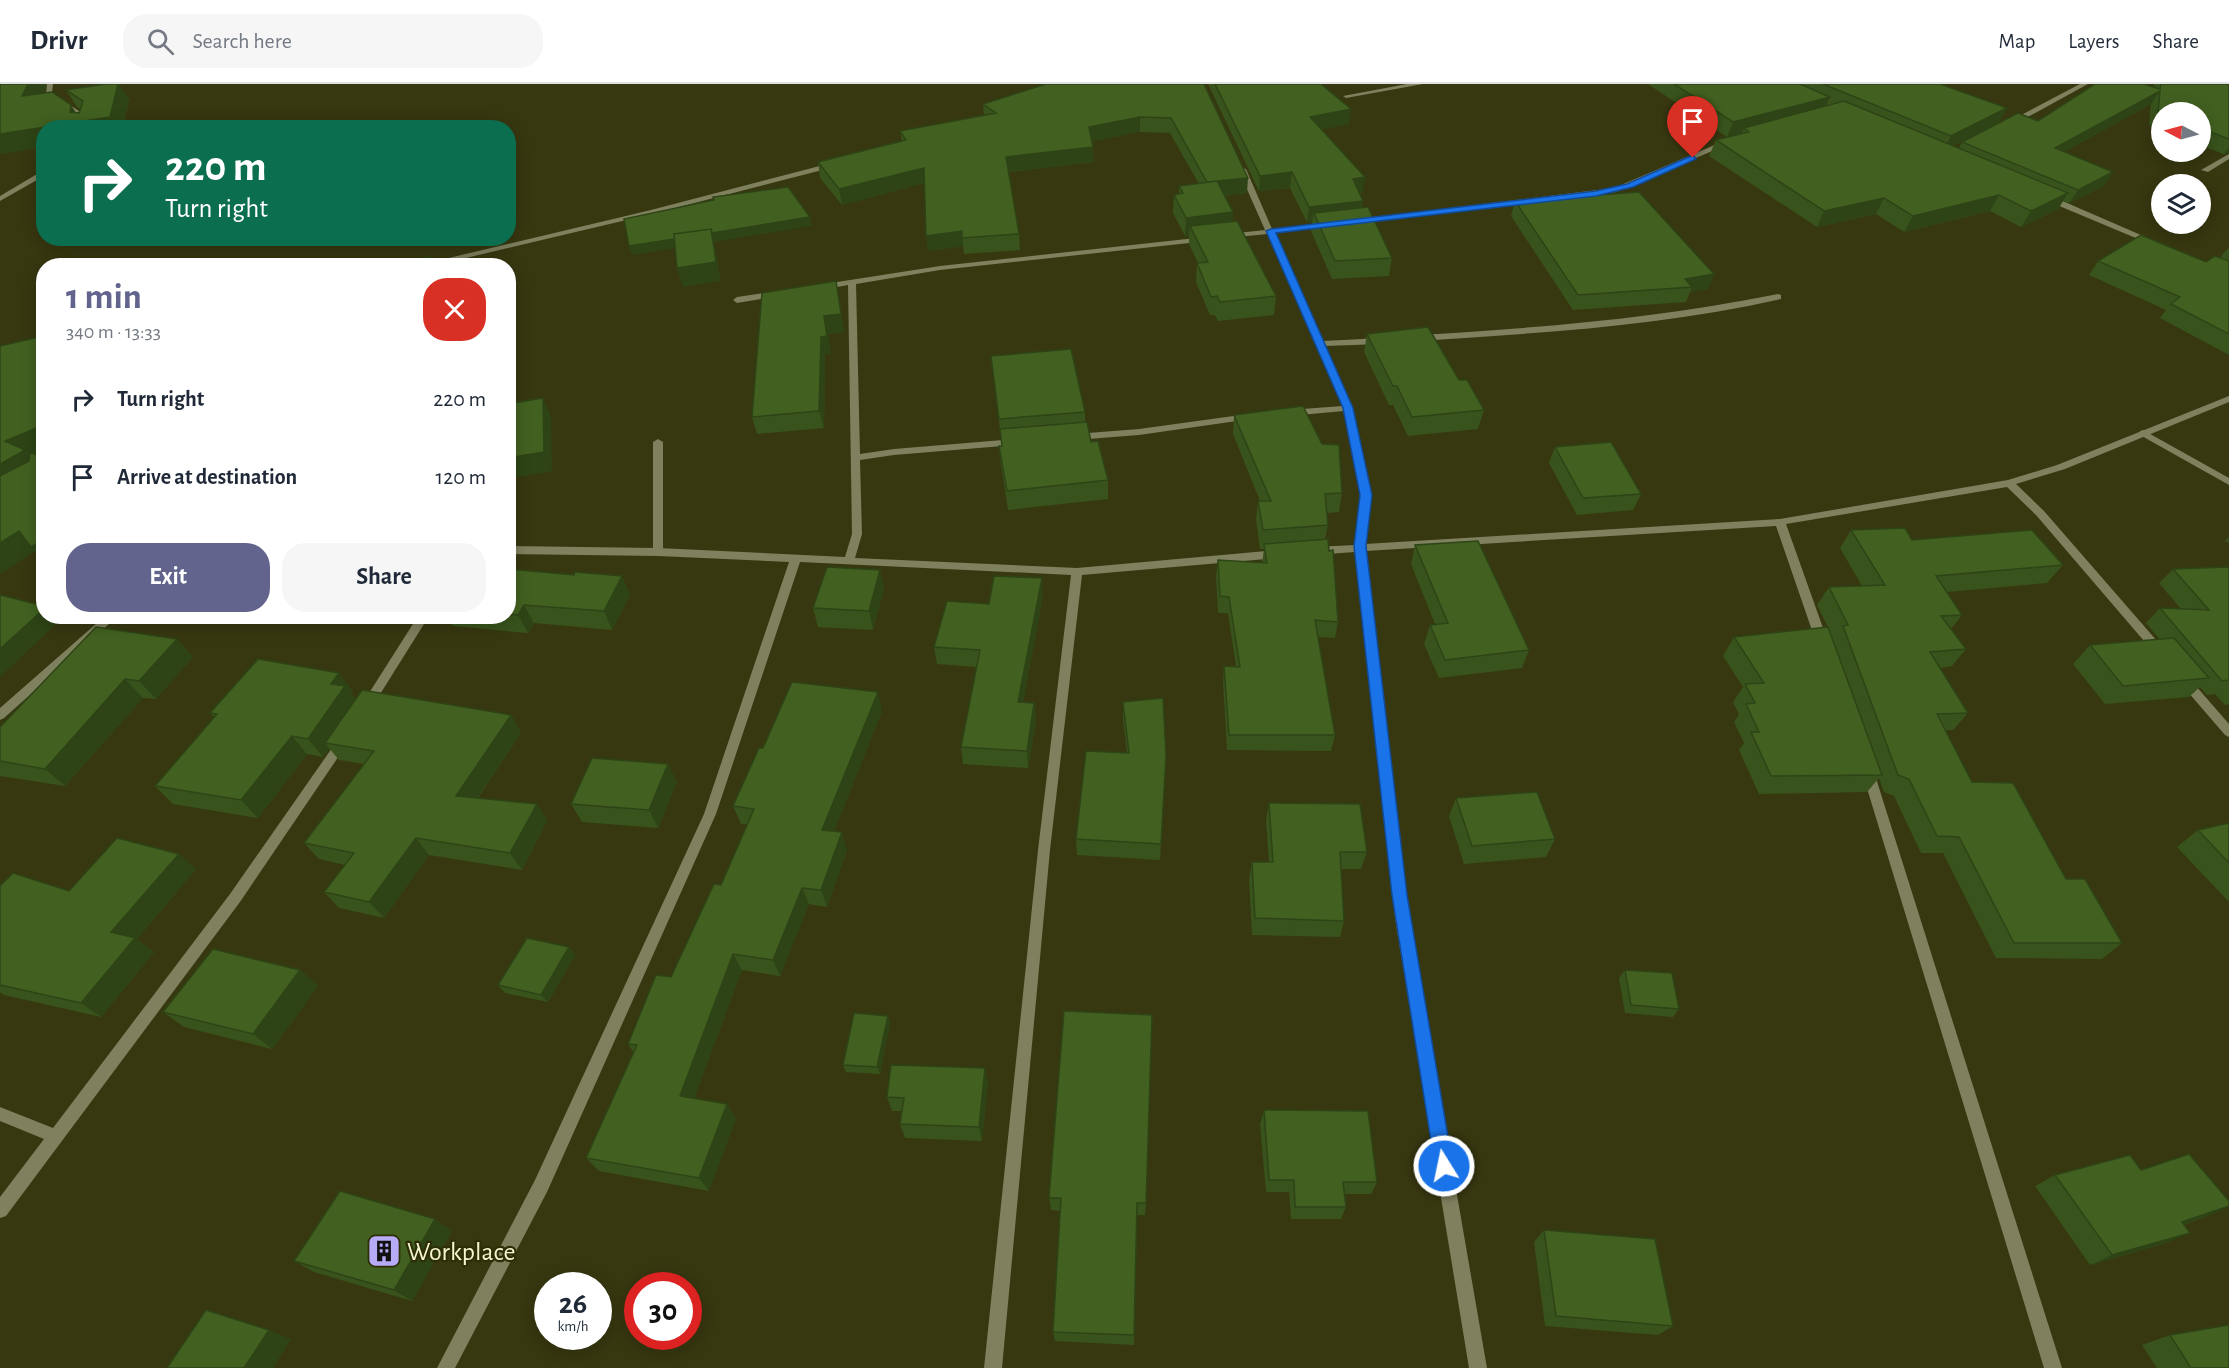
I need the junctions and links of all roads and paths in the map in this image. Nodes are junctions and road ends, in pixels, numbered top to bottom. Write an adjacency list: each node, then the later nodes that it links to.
1 (50, 84): 5 (street)
2 (1420, 84): 4 (street)
3 (2085, 84): 6 (street)
4 (1346, 96)
5 (88, 120)
6 (2007, 125)
7 (1733, 140): 15 (street)
8 (2229, 156): 11 (street)
9 (1237, 158): 17 (street)
10 (848, 160): 21 (street)
11 (2205, 170)
12 (36, 177): 14 (street)
13 (2041, 195): 20 (street)
14 (0, 199)
15 (1352, 222)
16 (1341, 223): 17 (street)
17 (1271, 231): 18 (street); 29 (street)
18 (1224, 237)
19 (1212, 238): 22 (street)
20 (2167, 248)
21 (470, 258)
22 (852, 282): 23 (street); 38 (street)
23 (806, 289)
24 (783, 292): 26 (street)
25 (1778, 297): 27 (street)
26 (737, 300)
27 (1414, 339)
28 (1391, 340): 29 (street)
29 (1321, 344): 31 (street)
30 (2229, 399): 34 (street)
31 (1348, 408): 32 (street); 42 (street)
32 (1282, 414)
33 (1260, 416): 35 (street)
34 (2143, 434): 39 (street); 40 (street)
35 (1069, 438)
36 (657, 442): 44 (street)
37 (1022, 442): 38 (street)
38 (856, 458): 46 (street)
39 (2229, 482)
40 (2009, 483): 41 (street); 52 (street)
41 (1780, 522): 42 (street); 50 (street)
42 (1360, 546): 47 (street); 59 (street)
43 (516, 550): 44 (street)
44 (658, 552): 45 (street)
45 (796, 558): 46 (street); 57 (street)
46 (849, 561): 47 (street)
47 (1077, 572): 58 (street)
48 (104, 624): 51 (street)
49 (419, 624): 55 (street)
50 (1827, 656)
51 (0, 715)
52 (2229, 732)
53 (1863, 758): 60 (street)
54 (0, 1114): 55 (street)
55 (56, 1136): 56 (street)
56 (0, 1210)
57 (446, 1368)
58 (993, 1368)
59 (1478, 1368)
60 (2053, 1368)

